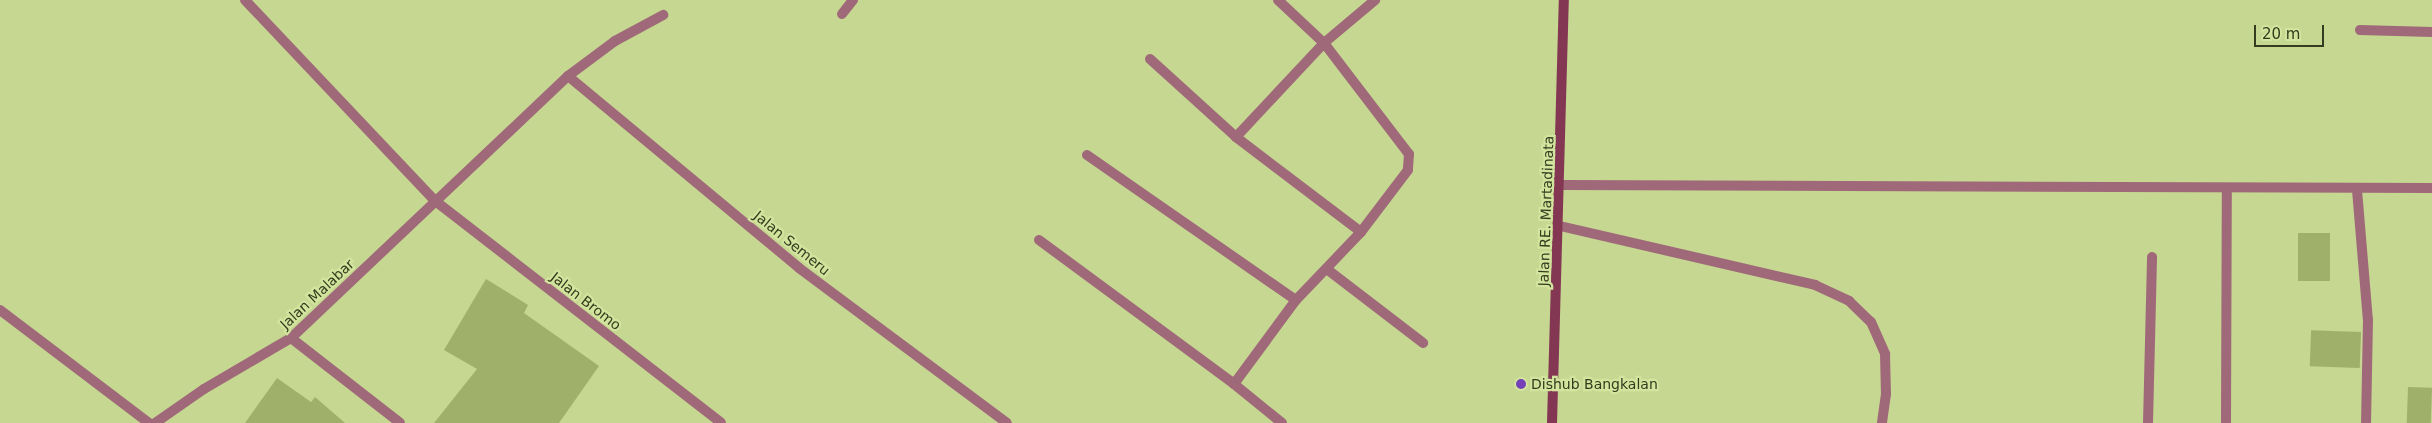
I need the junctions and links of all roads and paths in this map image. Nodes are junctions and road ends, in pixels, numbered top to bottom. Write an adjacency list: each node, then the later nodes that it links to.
1 (245, 0): 19 (street, Jalan Bromo)
2 (853, 0): 6 (street)
3 (1278, 0): 10 (street)
4 (1375, 0): 10 (street)
5 (1564, 0): 15 (main road, Jalan RE. Martadinata)
6 (842, 14)
7 (663, 15): 12 (street, Jalan Malabar)
8 (2360, 30): 9 (street)
9 (2432, 32)
10 (1324, 43): 13 (street); 21 (street)
11 (1150, 59): 13 (street)
12 (568, 76): 19 (street, Jalan Malabar); 34 (street, Jalan Semeru)
13 (1236, 137): 21 (street)
14 (1087, 154): 25 (street)
15 (1562, 185): 17 (street); 20 (main road, Jalan RE. Martadinata)
16 (2432, 188): 18 (street)
17 (2227, 189): 18 (street); 39 (street)
18 (2357, 190): 40 (street)
19 (434, 200): 27 (street, Jalan Malabar); 33 (street, Jalan Bromo)
20 (1560, 226): 36 (main road, Jalan RE. Martadinata); 37 (street)
21 (1361, 232): 24 (street)
22 (1039, 240): 29 (street)
23 (2152, 257): 38 (street)
24 (1328, 270): 25 (street); 28 (street)
25 (1296, 300): 29 (street)
26 (0, 310): 30 (street)
27 (291, 338): 31 (street, Jalan Malabar); 32 (street)
28 (1423, 343)
29 (1234, 384): 35 (street)
30 (149, 423)
31 (155, 423)
32 (400, 423)
33 (721, 423)
34 (1008, 423)
35 (1282, 423)
36 (1552, 423)
37 (1882, 423)
38 (2148, 423)
39 (2226, 423)
40 (2366, 423)

